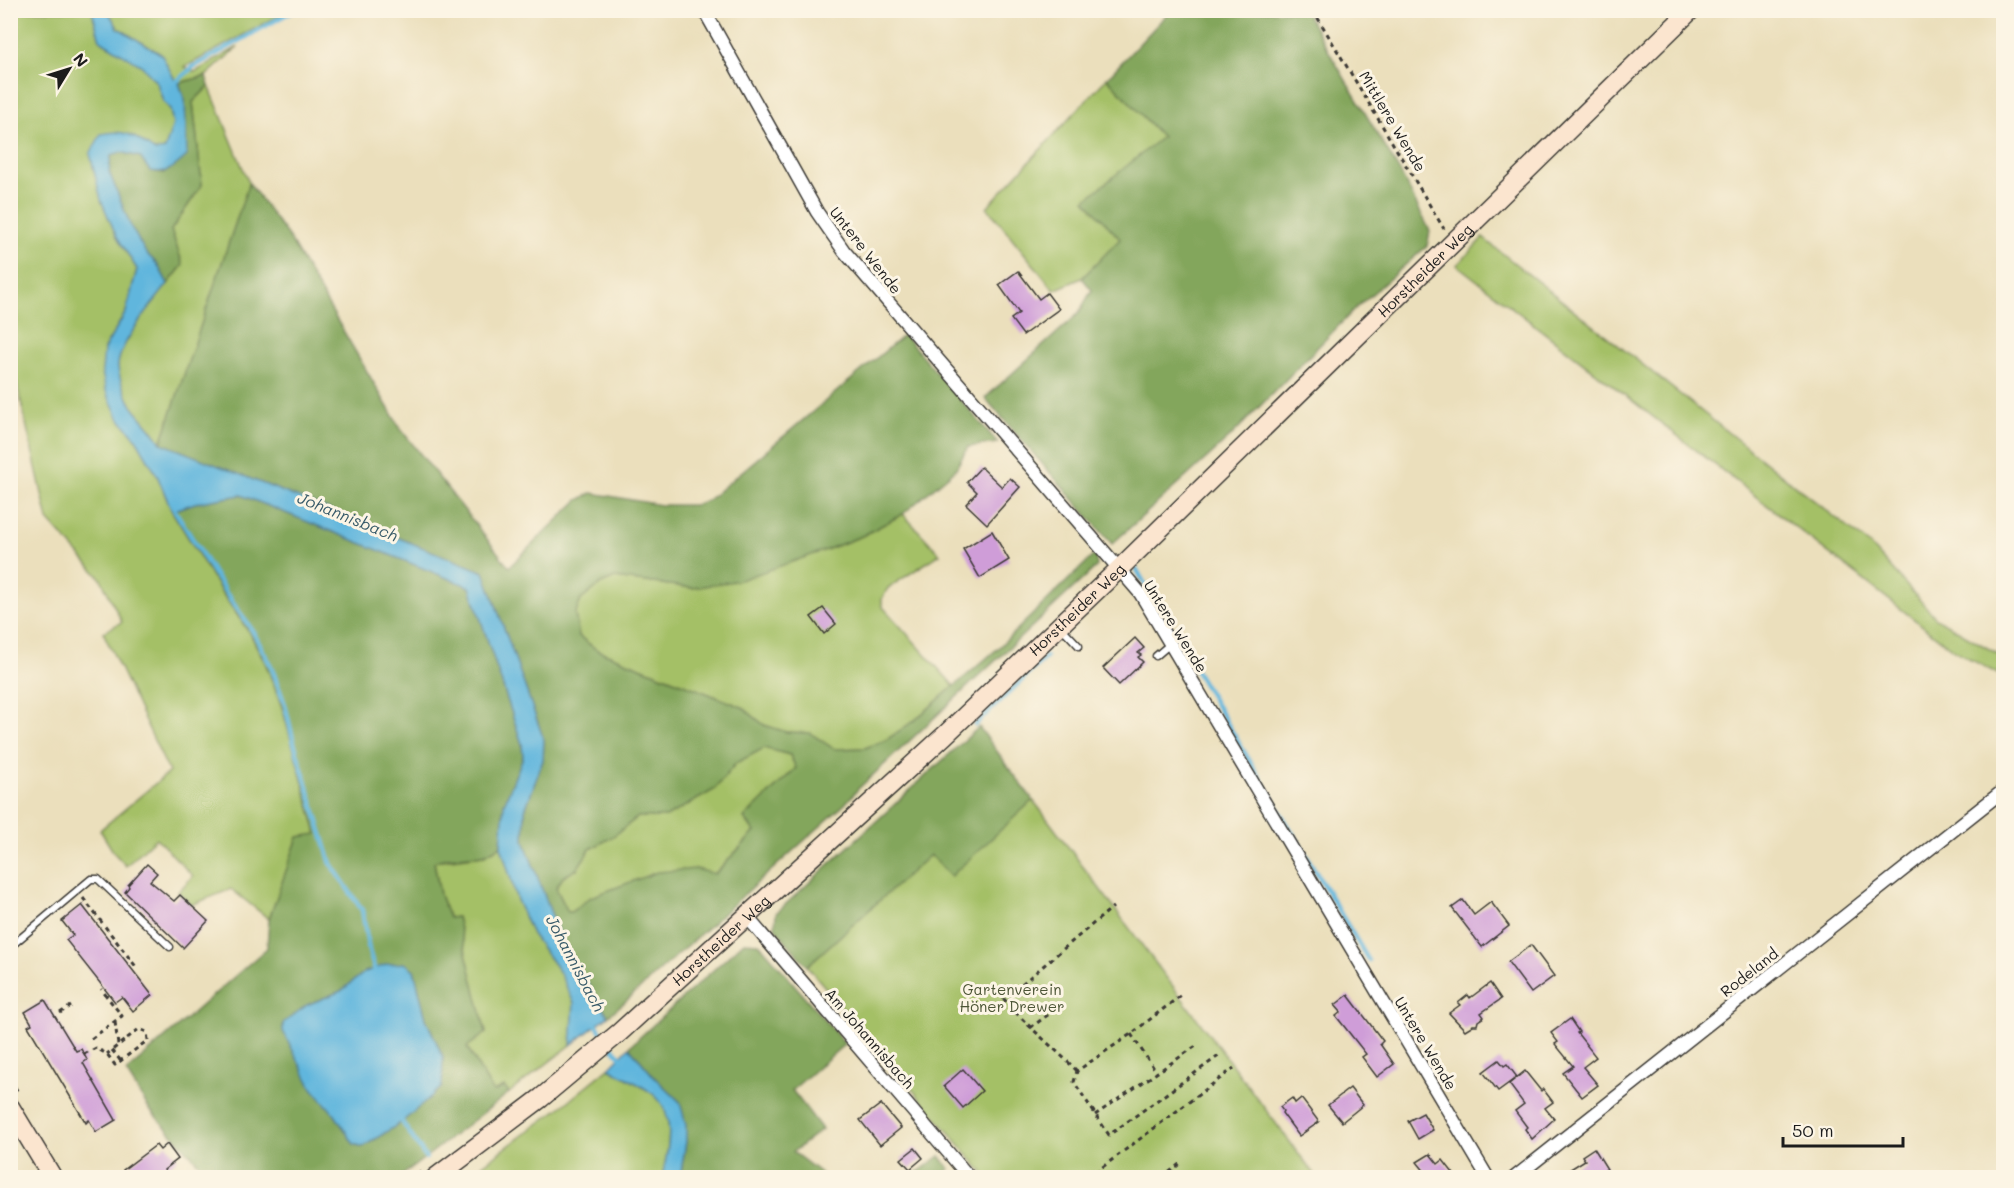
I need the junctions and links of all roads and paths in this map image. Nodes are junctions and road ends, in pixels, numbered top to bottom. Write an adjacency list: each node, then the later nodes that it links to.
1 (704, 10): 7 (street, Untere Wende)
2 (1313, 10): 6 (path, Mittlere Wende)
3 (1691, 10): 6 (street, Horstheider Weg)
4 (2000, 10): 5 (lane)
5 (2004, 19)
6 (1456, 241): 7 (street, Horstheider Weg)
7 (1119, 568): 8 (street, Horstheider Weg); 9 (street, Untere Wende)
8 (1060, 625): 10 (lane); 15 (street, Horstheider Weg)
9 (1170, 643): 11 (lane); 46 (street, Untere Wende)
10 (1079, 646)
11 (1156, 656)
12 (2004, 790): 47 (street, Rodeland)
13 (77, 891): 16 (lane); 17 (lane); 18 (path)
14 (1113, 907): 25 (path)
15 (747, 917): 42 (street, Horstheider Weg); 43 (street, Am Johannisbach)
16 (10, 947)
17 (170, 947)
18 (137, 968)
19 (101, 990): 24 (path)
20 (1180, 996): 26 (path)
21 (71, 1006): 23 (path)
22 (1060, 1006): 25 (path)
23 (60, 1013)
24 (115, 1022): 27 (path); 28 (path)
25 (1030, 1028): 36 (path)
26 (1131, 1034): 36 (path); 37 (path)
27 (91, 1039)
28 (118, 1045): 30 (path); 34 (path)
29 (1196, 1046): 37 (path)
30 (112, 1050): 32 (path); 34 (path)
31 (84, 1054): 32 (path)
32 (107, 1054): 34 (path)
33 (1220, 1055): 39 (path)
34 (120, 1061)
35 (1234, 1068): 44 (path)
36 (1077, 1071): 39 (path)
37 (1157, 1073): 39 (path)
38 (10, 1107): 41 (street)
39 (1095, 1115)
40 (1182, 1162): 45 (path)
41 (46, 1175)
42 (435, 1178)
43 (970, 1178)
44 (1088, 1178)
45 (1162, 1178)
46 (1488, 1178)
47 (1514, 1178)

